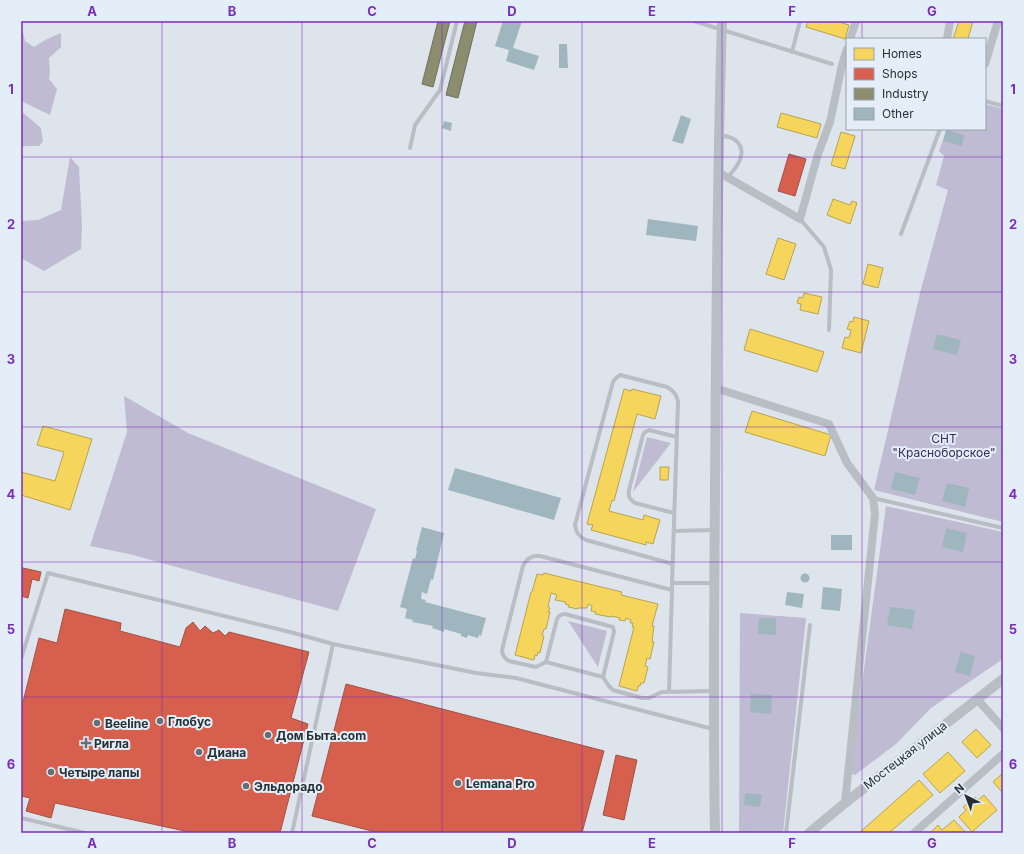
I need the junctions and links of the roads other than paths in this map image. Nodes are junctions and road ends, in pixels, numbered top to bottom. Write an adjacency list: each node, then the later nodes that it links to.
1 (457, 21): 18 (lane)
2 (694, 21): 7 (lane)
3 (800, 21): 10 (lane)
4 (856, 21): 8 (street)
5 (950, 21): 9 (street)
6 (998, 21): 11 (street)
7 (722, 25): 10 (lane); 17 (street)
8 (850, 38)
9 (947, 38)
10 (792, 52): 12 (lane)
11 (986, 61)
12 (832, 64)
13 (845, 65): 21 (street)
14 (986, 101): 15 (lane)
15 (1003, 106)
16 (940, 130): 22 (lane)
17 (719, 136): 19 (street); 20 (lane)
18 (410, 148)
19 (718, 172): 20 (street); 24 (street)
20 (728, 177): 21 (street)
21 (800, 219): 23 (lane)
22 (901, 234)
23 (829, 330)
24 (715, 388): 26 (street); 29 (street)
25 (677, 437): 27 (lane); 27 (lane); 31 (lane)
26 (873, 498): 28 (lane); 47 (street)
27 (674, 513): 30 (lane)
28 (1003, 528)
29 (714, 530): 30 (lane); 33 (street)
30 (674, 531): 31 (lane)
31 (673, 564): 32 (lane)
32 (672, 583): 33 (lane); 34 (lane)
33 (714, 583): 41 (street)
34 (672, 590): 38 (lane); 42 (lane)
35 (810, 625): 52 (lane)
36 (333, 644): 37 (lane); 45 (lane); 50 (lane)
37 (21, 659)
38 (546, 662): 39 (lane); 39 (lane)
39 (603, 676): 42 (lane)
40 (1003, 679): 43 (street, Мостецкая улица)
41 (714, 691): 42 (lane); 45 (street)
42 (669, 692)
43 (977, 699): 44 (street); 47 (street, Мостецкая улица)
44 (1003, 728)
45 (713, 729): 51 (street)
46 (1003, 754): 54 (street)
47 (845, 803): 53 (street, Мостецкая улица)
48 (21, 818): 49 (lane)
49 (85, 833)
50 (292, 833)
51 (714, 833)
52 (786, 833)
53 (809, 833)
54 (914, 833)

